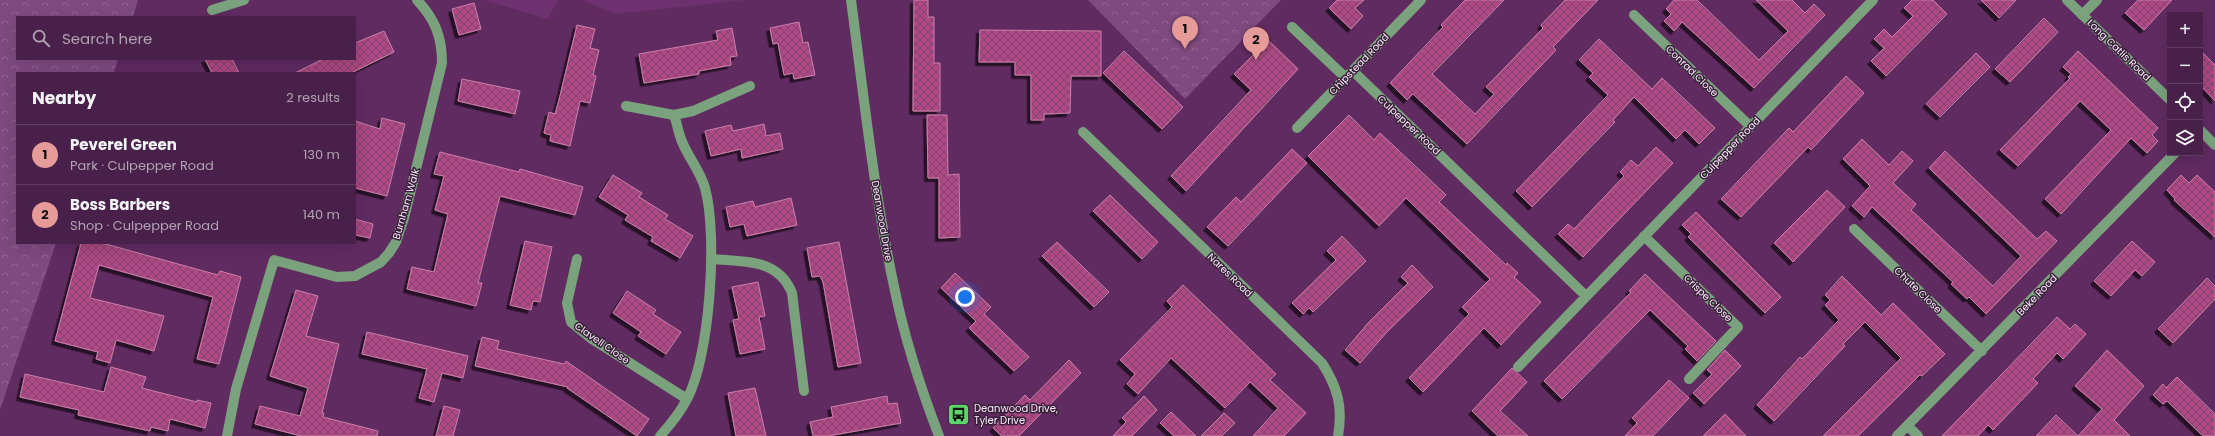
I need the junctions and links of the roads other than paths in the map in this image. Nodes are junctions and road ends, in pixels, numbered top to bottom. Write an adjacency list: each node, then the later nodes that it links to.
1 (244, 0): 8 (street)
2 (417, 0): 34 (street, Burnham Walk)
3 (851, 0): 36 (street, Deanwood Drive)
4 (1421, 0): 12 (street, Chipstead Road)
5 (1873, 0): 17 (street, Culpepper Road)
6 (2067, 0): 10 (street, Long Catlis Road)
7 (2097, 0): 10 (street)
8 (212, 10)
9 (1634, 15): 17 (street, Conrad Close)
10 (2082, 15): 14 (street, Long Catlis Road)
11 (1292, 27): 12 (street, Culpepper Road)
12 (1349, 74): 18 (street, Chipstead Road); 27 (street, Culpepper Road)
13 (750, 86): 16 (street)
14 (2167, 97)
15 (626, 106): 16 (street)
16 (674, 115): 26 (street)
17 (1750, 126): 24 (street, Culpepper Road)
18 (1297, 128)
19 (1083, 132): 37 (street, Nares Road)
20 (2203, 133): 21 (street)
21 (2215, 144)
22 (2172, 156): 28 (street, Beke Road)
23 (1854, 229): 28 (street, Chute Close)
24 (1644, 236): 27 (street, Culpepper Road); 30 (street, Crispe Close)
25 (577, 259): 32 (street, Clavell Close)
26 (712, 259): 31 (street); 32 (street)
27 (1586, 296): 29 (street, Culpepper Road)
28 (1982, 351): 33 (street, Beke Road)
29 (1518, 367)
30 (1689, 379)
31 (804, 391)
32 (687, 399): 35 (street)
33 (1908, 426): 38 (street, Beke Road); 39 (street)
34 (227, 436)
35 (660, 436)
36 (939, 436)
37 (1338, 436)
38 (1897, 436)
39 (1918, 436)

